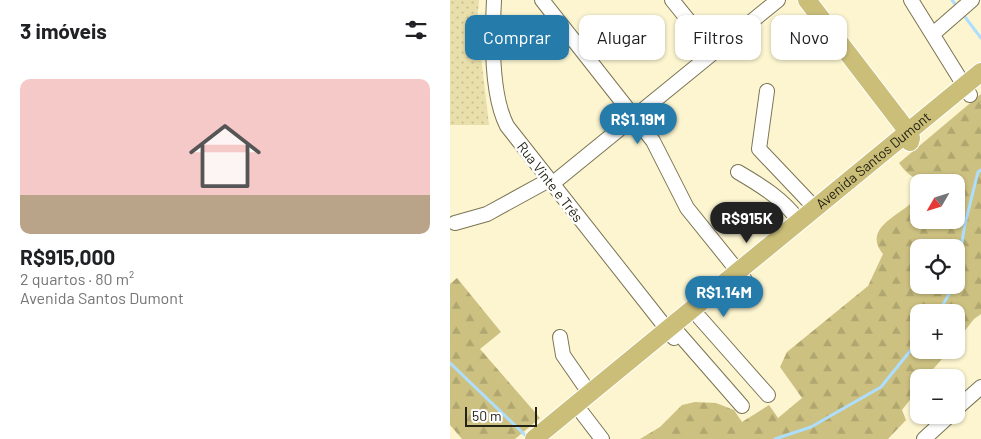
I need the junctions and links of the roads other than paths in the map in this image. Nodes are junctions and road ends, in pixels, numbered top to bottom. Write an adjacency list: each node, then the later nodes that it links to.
1 (494, 0): 19 (street, Rua Vinte e Três)
2 (542, 0): 15 (street)
3 (672, 0): 8 (street)
4 (778, 0): 9 (street)
5 (807, 0): 16 (main road)
6 (911, 0): 10 (street)
7 (972, 0): 10 (street)
8 (684, 15)
9 (760, 15)
10 (933, 34): 13 (street)
11 (704, 60): 15 (street)
12 (981, 72): 13 (main road, Avenida Santos Dumont)
13 (971, 89): 16 (main road, Avenida Santos Dumont); 17 (main road, Avenida Santos Dumont)
14 (767, 91): 20 (street)
15 (636, 116): 19 (street); 23 (street)
16 (909, 133): 17 (main road); 20 (main road, Avenida Santos Dumont)
17 (878, 171): 23 (main road, Avenida Santos Dumont)
18 (738, 172): 21 (street)
19 (550, 182): 22 (street); 25 (street, Rua Vinte e Três)
20 (816, 209): 21 (main road, Avenida Santos Dumont)
21 (800, 222): 23 (main road, Avenida Santos Dumont)
22 (455, 223)
23 (742, 275): 24 (main road, Avenida Santos Dumont); 25 (main road, Avenida Santos Dumont)
24 (699, 317): 25 (main road, Avenida Santos Dumont); 28 (street)
25 (673, 332): 30 (main road, Avenida Santos Dumont); 31 (street, Rua Vinte e Três)
26 (560, 337): 30 (street)
27 (981, 387): 29 (street)
28 (768, 395)
29 (965, 401)
30 (583, 404): 33 (main road, Avenida Santos Dumont); 34 (main road, Avenida Santos Dumont); 35 (street)
31 (742, 406)
32 (940, 424): 36 (street)
33 (534, 439)
34 (550, 439)
35 (602, 439)
36 (924, 439)

